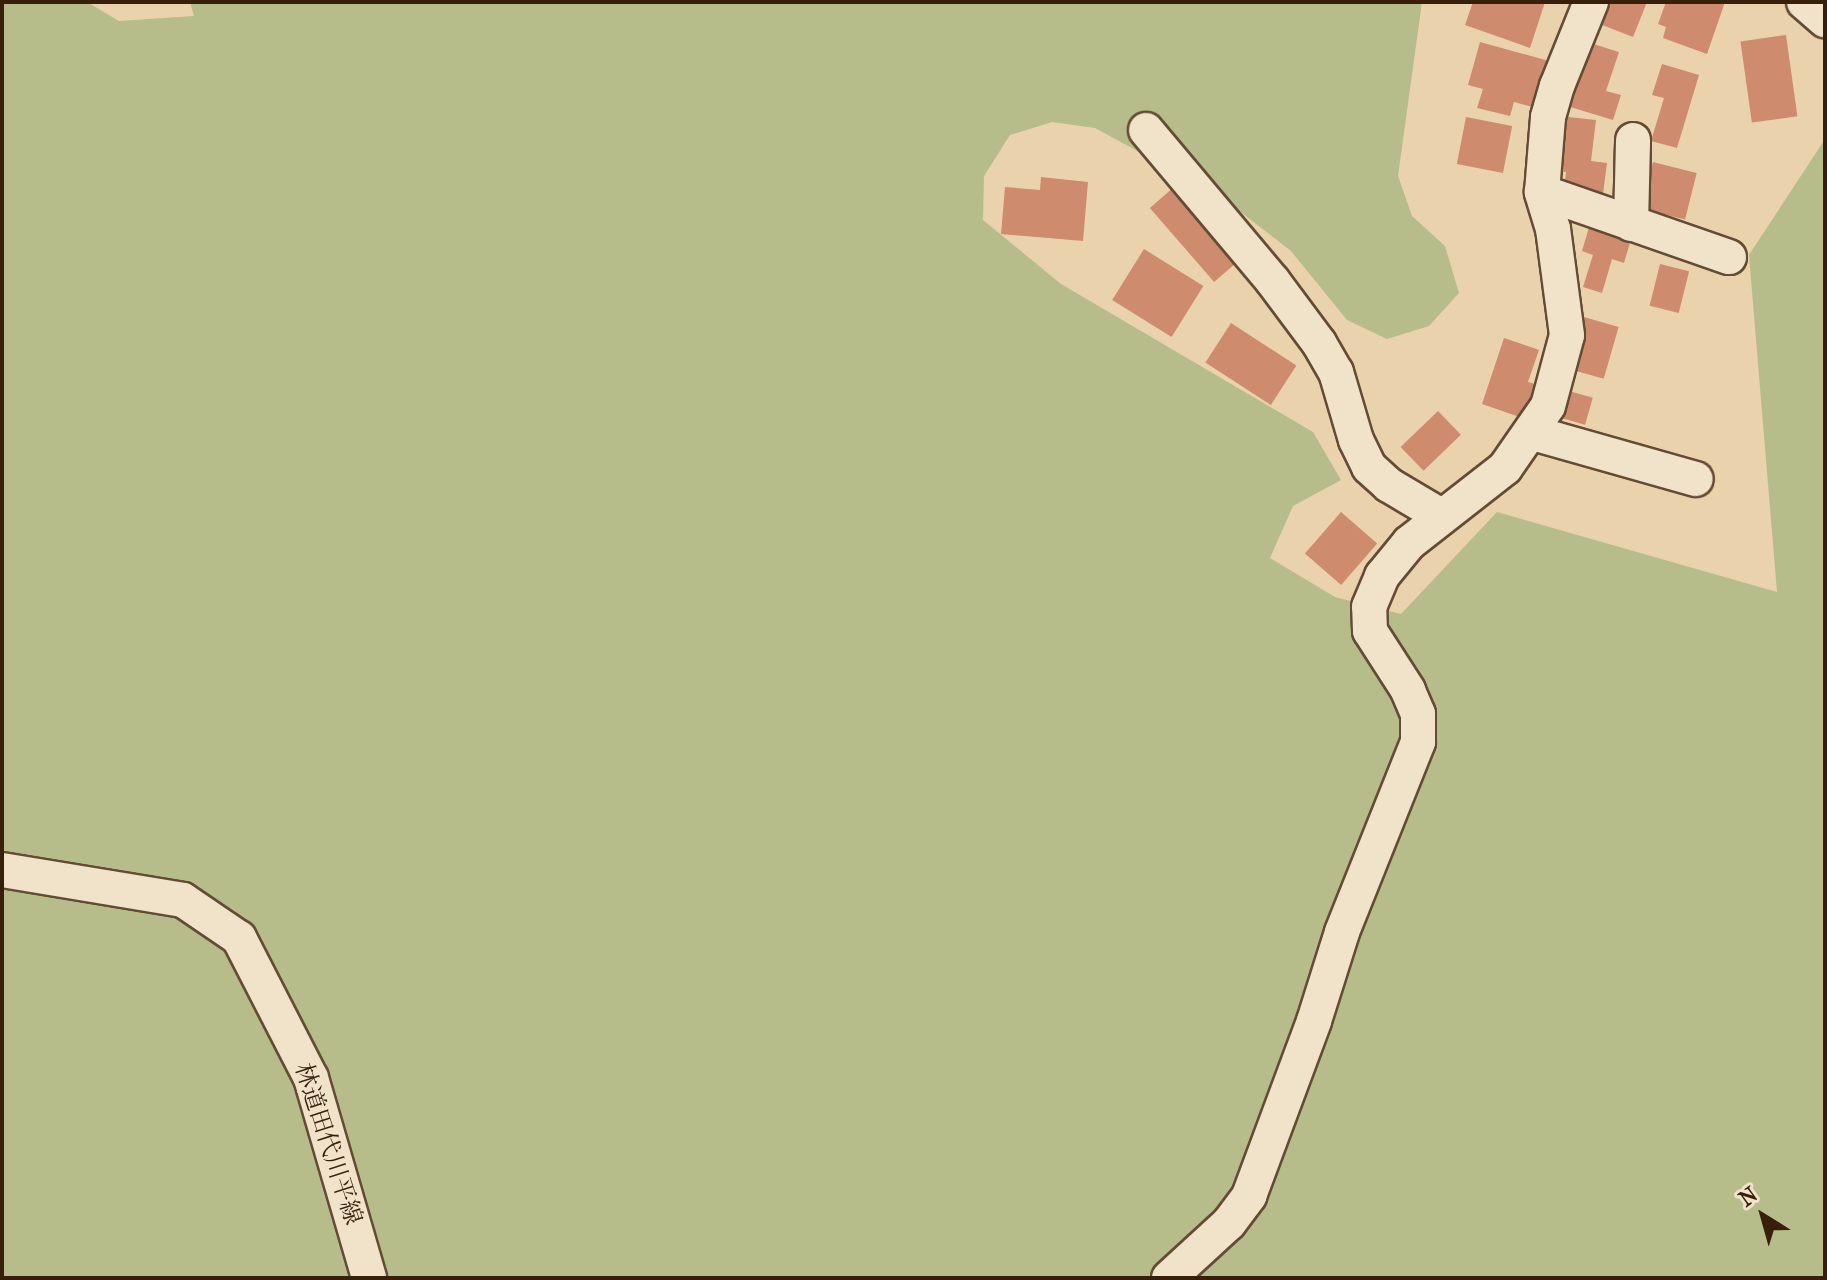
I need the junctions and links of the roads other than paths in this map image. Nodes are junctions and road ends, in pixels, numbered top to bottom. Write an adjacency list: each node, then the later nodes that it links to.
1 (1591, 2): 6 (street)
2 (1804, 2): 3 (street)
3 (1825, 20)
4 (1146, 130): 11 (street)
5 (1633, 140): 7 (street)
6 (1542, 192): 7 (street); 9 (street)
7 (1631, 224): 8 (street)
8 (1729, 257)
9 (1533, 433): 10 (street); 11 (street)
10 (1696, 479)
11 (1441, 516): 14 (street)
12 (2, 870): 13 (street, 林道田代川平線)
13 (369, 1278)
14 (1169, 1278)

